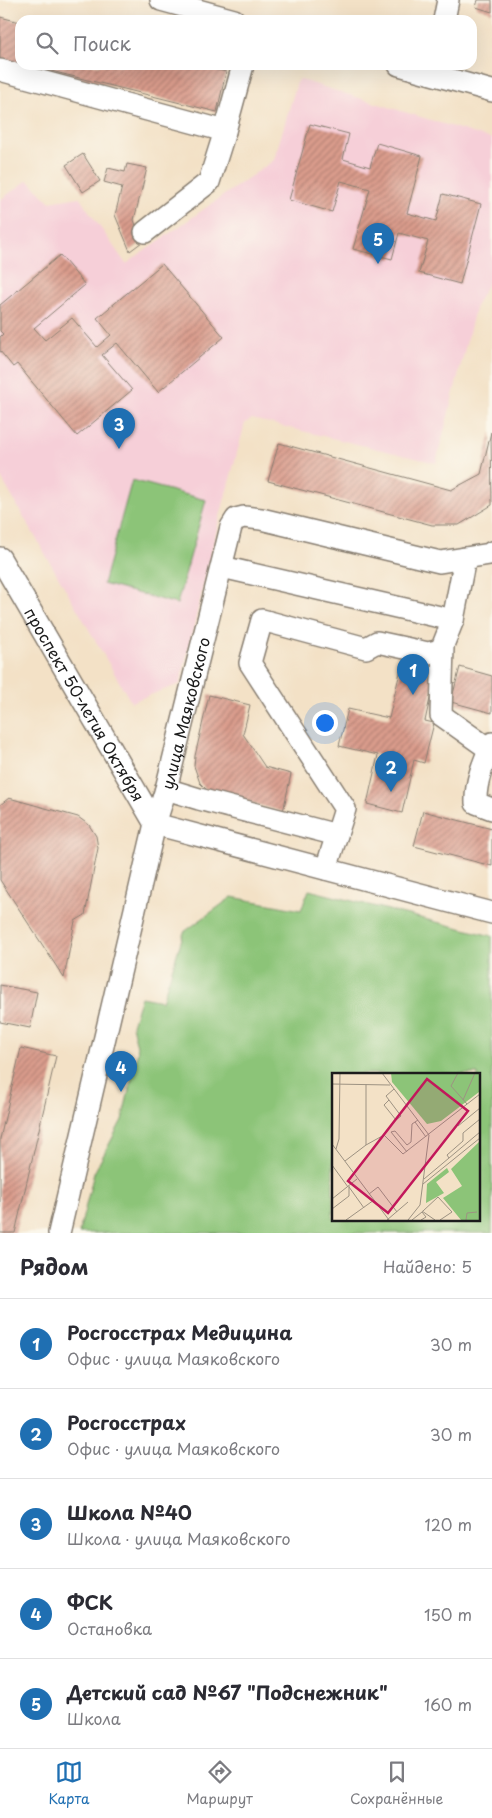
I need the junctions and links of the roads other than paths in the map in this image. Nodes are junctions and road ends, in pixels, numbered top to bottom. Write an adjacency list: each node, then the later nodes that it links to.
1 (161, 0): 3 (street)
2 (448, 0): 5 (street)
3 (186, 3): 4 (street)
4 (220, 15)
5 (445, 15)
6 (0, 70): 10 (street)
7 (242, 70): 10 (street)
8 (434, 70): 9 (street)
9 (492, 91)
10 (225, 132): 11 (street)
11 (145, 232)
12 (492, 552): 14 (street, улица Маяковского)
13 (0, 558): 21 (street, проспект 50-летия Октября)
14 (465, 558): 15 (street, улица Маяковского); 16 (street)
15 (222, 566): 16 (street); 19 (street, улица Маяковского)
16 (453, 620): 17 (street)
17 (443, 647): 18 (street); 22 (street)
18 (491, 746): 20 (street)
19 (166, 789): 21 (street, улица Маяковского); 22 (street)
20 (492, 809)
21 (155, 824): 23 (street); 25 (street, улица Маяковского)
22 (337, 835): 23 (street)
23 (326, 869): 24 (street)
24 (492, 913)
25 (59, 1233)

